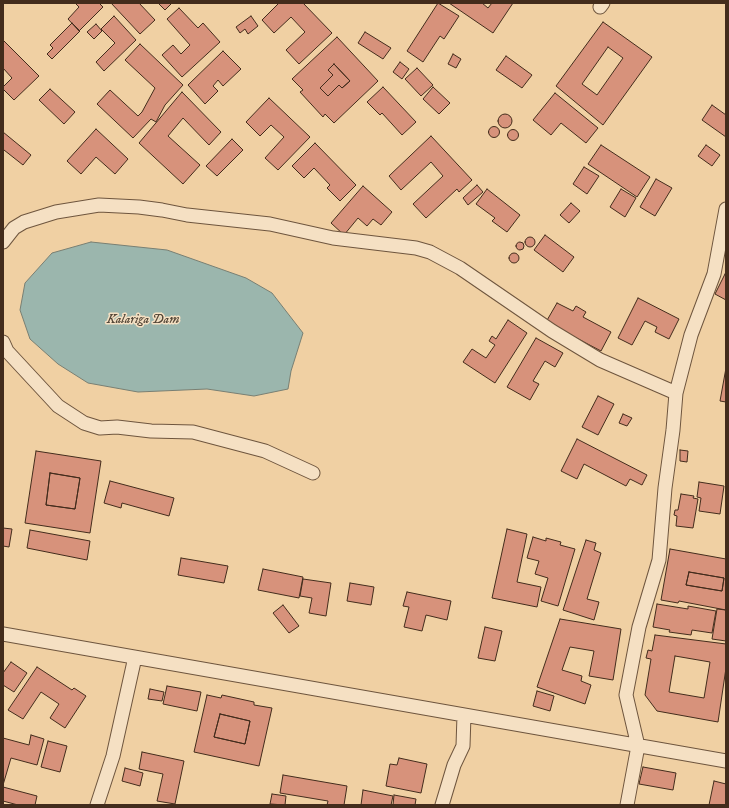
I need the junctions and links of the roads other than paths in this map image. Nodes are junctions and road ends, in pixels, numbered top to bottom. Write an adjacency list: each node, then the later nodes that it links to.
1 (726, 209): 4 (street)
2 (3, 242): 4 (street)
3 (3, 342): 5 (street)
4 (676, 393): 9 (street)
5 (313, 473)
6 (3, 634): 7 (street)
7 (135, 657): 8 (street); 11 (street)
8 (464, 715): 9 (street); 12 (street)
9 (638, 746): 10 (street); 13 (street)
10 (726, 761)
11 (97, 805)
12 (442, 805)
13 (627, 805)

